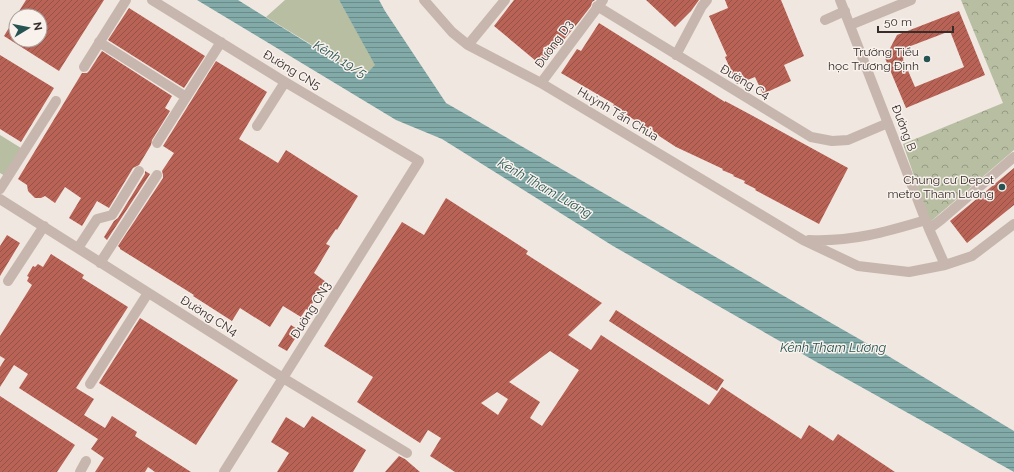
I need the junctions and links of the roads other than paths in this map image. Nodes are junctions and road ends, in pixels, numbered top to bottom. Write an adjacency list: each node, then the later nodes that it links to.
1 (126, 0): 12 (street)
2 (152, 0): 13 (street, Đường CN5)
3 (424, 0): 14 (street, Huỳnh Tấn Chùa)
4 (506, 0): 14 (street)
5 (707, 0): 15 (street)
6 (840, 0): 9 (street, Đường B)
7 (911, 0): 11 (street)
8 (600, 3): 15 (street, Đường C4); 18 (street, Đường D3)
9 (845, 11): 10 (street); 11 (street, Đường B)
10 (825, 20)
11 (850, 24): 21 (street, Đường B)
12 (99, 42): 16 (street); 19 (street)
13 (220, 42): 17 (street, Đường CN5); 19 (street)
14 (468, 45): 18 (street, Huỳnh Tấn Chùa)
15 (676, 55): 21 (street, Đường C4)
16 (84, 67)
17 (285, 82): 22 (street); 25 (street, Đường CN5)
18 (541, 83): 33 (street, Huỳnh Tấn Chùa)
19 (186, 97): 23 (street)
20 (56, 101): 28 (street)
21 (888, 123): 30 (street, Đường B)
22 (257, 126)
23 (157, 143)
24 (1014, 157): 30 (street)
25 (419, 161): 39 (street, Đường CN3)
26 (139, 171): 34 (street)
27 (157, 175): 35 (street)
28 (0, 189)
29 (0, 198): 32 (street, Đường CN4)
30 (927, 224): 33 (street, Huỳnh Tấn Chùa); 36 (street, Đường B)
31 (1014, 224): 36 (street, Huỳnh Tấn Chùa)
32 (44, 226): 34 (street, Đường CN4); 37 (street)
33 (803, 240): 36 (street, Huỳnh Tấn Chùa)
34 (78, 248): 35 (street, Đường CN4)
35 (100, 263): 38 (street, Đường CN4)
36 (945, 264)
37 (8, 281)
38 (148, 293): 39 (street, Đường CN4); 40 (street)
39 (283, 378): 41 (street, Đường CN4); 44 (street, Đường CN3)
40 (90, 384)
41 (407, 453)
42 (86, 461): 43 (street)
43 (80, 472)
44 (224, 472)

